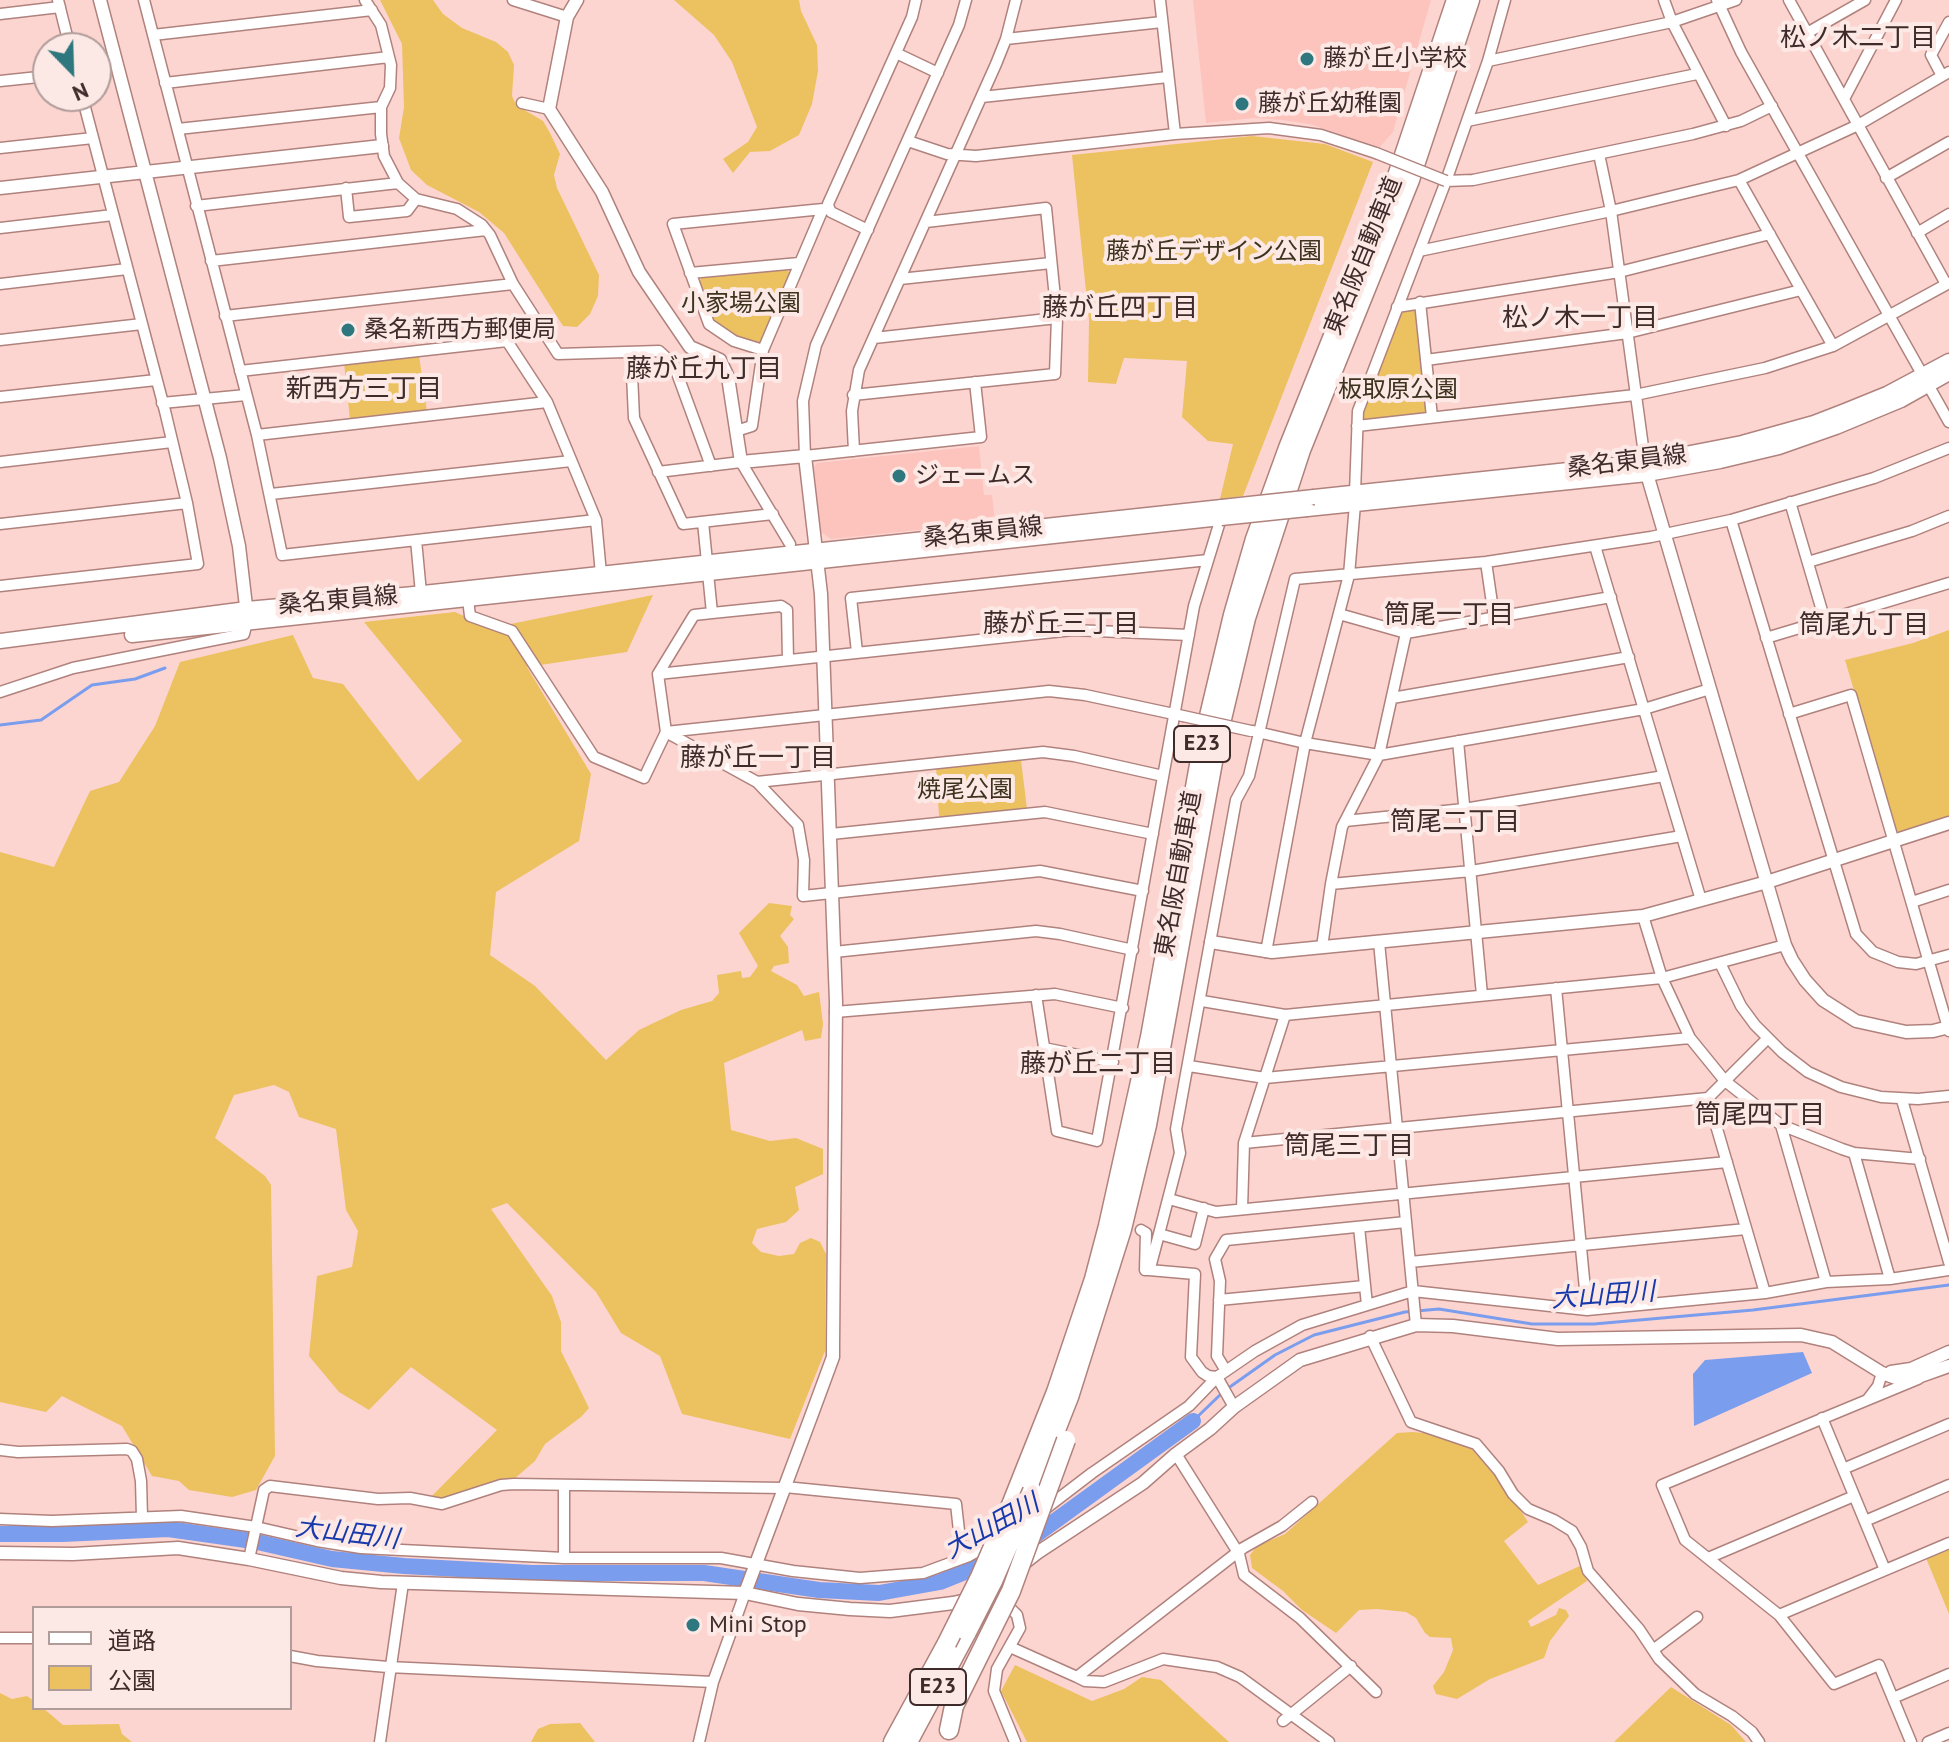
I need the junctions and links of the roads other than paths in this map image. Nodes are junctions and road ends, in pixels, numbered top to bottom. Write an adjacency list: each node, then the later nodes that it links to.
1 (100, 0): 61 (street)
2 (144, 0): 28 (street)
3 (365, 0): 20 (street)
4 (513, 0): 22 (street)
5 (577, 0): 22 (street)
6 (916, 0): 30 (street)
7 (966, 0): 33 (street)
8 (1016, 0): 29 (street)
9 (1160, 0): 23 (street)
10 (1456, 0): 327 (highway, 東名阪自動車道 / E23, bridge)
11 (1470, 0): 273 (highway, 東名阪自動車道 / E23)
12 (1506, 0): 32 (street)
13 (1664, 0): 24 (street)
14 (1736, 0): 18 (street)
15 (1789, 0): 27 (street)
16 (1865, 0): 27 (street)
17 (1893, 1): 41 (street)
18 (1718, 3): 24 (street); 43 (street)
19 (59, 4): 21 (street); 26 (street)
20 (372, 10): 28 (street); 31 (street)
21 (0, 14)
22 (567, 17): 45 (street)
23 (1162, 22): 29 (street); 36 (street)
24 (1672, 22): 32 (street); 34 (street)
25 (1949, 22): 35 (street)
26 (66, 32)
27 (1807, 33): 41 (street)
28 (153, 35): 39 (street)
29 (1006, 39): 40 (street)
30 (896, 53): 33 (street); 71 (street)
31 (389, 57): 39 (street); 44 (street)
32 (1488, 61): 47 (street)
33 (938, 73): 53 (street)
34 (1697, 74): 47 (street); 49 (street)
35 (1946, 74): 48 (street)
36 (1168, 77): 40 (street); 51 (street)
37 (32, 78): 38 (street)
38 (0, 81)
39 (165, 83): 50 (street)
40 (982, 97): 59 (street)
41 (1844, 99): 48 (street)
42 (522, 103): 45 (street)
43 (1772, 106): 49 (street); 57 (street)
44 (381, 107): 50 (street); 55 (street)
45 (549, 109): 122 (street)
46 (86, 112): 52 (street)
47 (1467, 121): 65 (street)
48 (1858, 125): 57 (street); 63 (street)
49 (1726, 126): 58 (street)
50 (178, 129): 60 (street)
51 (1175, 134): 59 (street); 65 (street, bridge)
52 (93, 138): 56 (street); 62 (street)
53 (908, 141): 59 (street); 78 (street)
54 (1949, 142): 63 (street)
55 (382, 146): 60 (street); 66 (street)
56 (0, 148)
57 (1798, 152): 64 (street); 96 (street)
58 (1599, 154): 65 (street); 72 (street)
59 (956, 155): 75 (street)
60 (187, 168): 61 (street); 70 (street)
61 (145, 172): 62 (street); 116 (street)
62 (103, 177): 67 (street); 74 (street)
63 (1886, 178): 79 (street)
64 (1739, 180): 72 (street); 80 (street)
65 (1446, 181): 81 (street)
66 (398, 183): 68 (street); 69 (street)
67 (0, 188)
68 (346, 188): 69 (street); 70 (street)
69 (416, 199): 77 (street)
70 (196, 206): 82 (street)
71 (826, 208): 78 (street); 83 (street); 87 (street)
72 (1611, 211): 81 (street); 86 (street)
73 (1949, 214): 79 (street)
74 (113, 215): 76 (street); 85 (street)
75 (926, 222): 84 (street); 88 (street)
76 (0, 228)
77 (486, 230): 82 (street); 90 (street)
78 (868, 230): 127 (street)
79 (1917, 233): 91 (street)
80 (1770, 234): 86 (street); 92 (street)
81 (1419, 251): 94 (street)
82 (211, 261): 95 (street)
83 (799, 263): 87 (street); 103 (street)
84 (1051, 263): 88 (street); 97 (street)
85 (127, 269): 89 (street); 98 (street)
86 (1619, 272): 93 (street); 99 (street)
87 (690, 273): 103 (street)
88 (900, 279): 100 (street)
89 (0, 284)
90 (513, 284): 95 (street); 104 (street)
91 (1948, 284): 96 (street)
92 (1801, 290): 99 (street); 102 (street)
93 (1420, 302): 94 (street); 105 (street)
94 (1397, 307): 121 (street)
95 (225, 316): 107 (street)
96 (1891, 317): 102 (street); 109 (street)
97 (1057, 318): 100 (street); 111 (street)
98 (142, 324): 101 (street); 110 (street)
99 (1627, 333): 105 (street); 114 (street)
100 (874, 338): 113 (street)
101 (0, 340)
102 (1833, 346): 114 (street)
103 (763, 350): 122 (street)
104 (631, 352): 131 (street); 133 (street)
105 (1426, 360): 119 (street)
106 (1949, 361): 109 (main road, 桑名東員線)
107 (240, 371): 112 (street); 117 (street)
108 (1949, 373): 109 (main road, 桑名東員線)
109 (1927, 379): 120 (street); 132 (main road, 桑名東員線)
110 (156, 380): 115 (street); 118 (street)
111 (975, 382): 113 (street); 126 (street)
112 (246, 395): 116 (street); 123 (street)
113 (853, 395): 126 (street)
114 (1635, 395): 119 (street); 132 (street)
115 (0, 397)
116 (205, 400): 118 (street); 163 (street)
117 (547, 402): 123 (street); 128 (street)
118 (162, 403): 124 (street)
119 (1432, 417): 121 (street)
120 (1949, 422)
121 (1357, 426): 135 (street)
122 (736, 431): 130 (street)
123 (257, 435): 134 (street)
124 (172, 442): 129 (street); 137 (street)
125 (1949, 448): 136 (street)
126 (854, 451): 127 (street)
127 (805, 456): 130 (street); 149 (street)
128 (571, 461): 134 (street); 141 (street)
129 (0, 462)
130 (741, 462): 131 (street); 139 (street)
131 (711, 466): 133 (street)
132 (1646, 468): 135 (main road, 桑名東員線); 145 (street)
133 (658, 472): 143 (street)
134 (271, 494): 146 (street)
135 (1355, 499): 138 (main road, 桑名東員線, bridge); 155 (street)
136 (1790, 502): 142 (street); 152 (street)
137 (187, 503): 144 (street); 157 (street)
138 (1222, 513): 149 (main road, 桑名東員線); 149 (main road, 桑名東員線); 150 (street)
139 (773, 514): 143 (street); 147 (street)
140 (1949, 516): 152 (street)
141 (596, 520): 146 (street); 154 (street)
142 (1731, 520): 145 (street); 168 (street)
143 (703, 522): 153 (street)
144 (0, 524)
145 (1664, 534): 148 (street); 176 (street)
146 (416, 540): 158 (street)
147 (790, 544)
148 (1595, 546): 151 (street); 159 (street)
149 (816, 557): 153 (main road, 桑名東員線); 172 (street)
150 (1208, 560): 167 (street); 171 (street)
151 (1486, 562): 155 (street); 164 (street)
152 (1808, 562): 165 (street)
153 (707, 568): 154 (main road, 桑名東員線); 160 (main road, 桑名東員線); 161 (street)
154 (601, 574): 158 (main road, 桑名東員線)
155 (1349, 575): 162 (street); 184 (street)
156 (1949, 583): 165 (street)
157 (0, 586)
158 (421, 593): 163 (main road, 桑名東員線)
159 (1611, 597): 164 (street); 173 (street)
160 (468, 599): 163 (main road, 桑名東員線); 183 (street)
161 (712, 613): 174 (street); 175 (street)
162 (1339, 614): 166 (street); 186 (street)
163 (247, 616): 169 (main road); 170 (main road, 桑名東員線); 177 (street)
164 (1494, 617): 166 (street)
165 (1825, 621): 168 (street)
166 (1406, 633): 178 (street)
167 (1189, 635): 171 (street); 182 (street)
168 (1766, 638): 181 (street)
169 (0, 641)
170 (0, 651)
171 (857, 652): 172 (street)
172 (824, 655): 174 (street); 180 (street)
173 (1629, 657): 178 (street); 179 (street)
174 (788, 660): 175 (street)
175 (658, 674): 183 (street)
176 (1710, 689): 179 (street); 201 (street)
177 (0, 692)
178 (1392, 698): 187 (street)
179 (1644, 709): 185 (street); 190 (street)
180 (826, 714): 182 (street); 183 (street); 188 (street)
181 (1789, 714): 198 (street); 199 (street)
182 (1179, 715): 184 (street, bridge); 189 (street)
183 (666, 732): 191 (street)
184 (1255, 732): 186 (street); 210 (street)
185 (1458, 741): 187 (street); 192 (street)
186 (1305, 743): 187 (street); 216 (street)
187 (1379, 755): 193 (street)
188 (829, 774): 189 (street); 191 (street); 195 (street)
189 (1163, 776): 196 (street)
190 (1664, 776): 192 (street); 197 (street)
191 (757, 782): 205 (street)
192 (1464, 809): 193 (street); 200 (street)
193 (1345, 821): 202 (street)
194 (1949, 823): 198 (street)
195 (831, 834): 196 (street); 205 (street)
196 (1153, 834): 204 (street)
197 (1682, 836): 200 (street); 206 (street)
198 (1894, 841): 199 (street); 207 (street)
199 (1832, 861): 201 (street); 218 (street)
200 (1471, 871): 202 (street); 209 (street)
201 (1767, 882): 206 (street); 212 (street)
202 (1331, 884): 213 (street)
203 (1949, 890): 207 (street)
204 (1143, 891): 205 (street); 214 (street)
205 (833, 892): 215 (street)
206 (1701, 900): 208 (street)
207 (1912, 902): 218 (street)
208 (1643, 916): 209 (street); 220 (street)
209 (1476, 932): 211 (street); 223 (street)
210 (1211, 942): 216 (street); 224 (street)
211 (1379, 942): 213 (street); 225 (street)
212 (1785, 945): 219 (street); 229 (street)
213 (1322, 947): 216 (street)
214 (1133, 950): 215 (street); 226 (street)
215 (834, 952): 227 (street)
216 (1266, 952)
217 (1949, 955): 218 (street)
218 (1928, 961): 229 (street)
219 (1720, 963): 220 (street); 231 (street)
220 (1662, 978): 221 (street); 230 (street)
221 (1556, 988): 223 (street); 233 (street)
222 (1036, 995): 226 (street); 227 (street); 232 (street)
223 (1482, 995): 225 (street)
224 (1202, 1001): 228 (street); 235 (street)
225 (1386, 1005): 228 (street); 236 (street)
226 (1123, 1008): 234 (street)
227 (835, 1012): 289 (street)
228 (1285, 1015): 237 (street)
229 (1949, 1028)
230 (1690, 1038): 233 (street); 238 (street)
231 (1767, 1039): 238 (street); 241 (street)
232 (1044, 1048): 234 (street); 234 (street)
233 (1562, 1049): 236 (street); 242 (street)
234 (1113, 1062)
235 (1189, 1066): 237 (street); 251 (street)
236 (1392, 1067): 237 (street); 244 (street)
237 (1265, 1078): 245 (street)
238 (1725, 1081): 240 (street); 243 (street)
239 (1949, 1096): 241 (street)
240 (1708, 1098): 242 (street); 248 (street)
241 (1902, 1100): 247 (street)
242 (1567, 1111): 244 (street); 249 (street)
243 (1781, 1125): 246 (street); 265 (street)
244 (1397, 1128): 245 (street); 250 (street)
245 (1244, 1143): 253 (street)
246 (1854, 1153): 247 (street); 264 (street)
247 (1920, 1159): 261 (street)
248 (1727, 1162): 249 (street); 256 (street)
249 (1574, 1177): 250 (street); 259 (street)
250 (1403, 1193): 253 (street); 254 (street)
251 (1169, 1199): 252 (street); 258 (street)
252 (1204, 1208): 253 (street); 258 (street)
253 (1242, 1209)
254 (1406, 1222): 255 (street); 260 (street)
255 (1359, 1227): 266 (street); 269 (street)
256 (1746, 1229): 259 (street); 267 (street)
257 (1141, 1230): 262 (street)
258 (1159, 1234): 262 (street)
259 (1581, 1245): 260 (street); 271 (street)
260 (1410, 1262): 268 (street)
261 (1949, 1262)
262 (1149, 1270): 278 (street)
263 (1949, 1270): 264 (street)
264 (1890, 1279): 265 (street)
265 (1826, 1282): 267 (street)
266 (1365, 1286): 269 (street); 270 (street)
267 (1765, 1293): 271 (street)
268 (1413, 1295): 270 (street); 271 (street); 272 (street)
269 (1219, 1300): 278 (street)
270 (1367, 1305): 278 (street)
271 (1587, 1310)
272 (1416, 1325): 274 (street); 277 (street)
273 (1091, 1330): 323 (highway, bridge); 328 (highway, 東名阪自動車道 / E23, bridge)
274 (1370, 1336): 281 (street); 313 (street)
275 (1949, 1352): 277 (street)
276 (1949, 1366): 279 (street)
277 (1879, 1371): 279 (street); 280 (street)
278 (1222, 1374): 281 (street); 300 (street)
279 (1930, 1374): 280 (street)
280 (1867, 1401): 282 (street)
281 (1234, 1407): 285 (street)
282 (1822, 1418): 286 (street); 301 (street)
283 (1949, 1424): 286 (street)
284 (0, 1450): 292 (street)
285 (1176, 1454): 298 (street); 307 (street)
286 (1843, 1469): 290 (street)
287 (1949, 1485): 294 (street)
288 (564, 1486): 289 (street); 295 (street); 299 (street)
289 (784, 1487): 300 (street); 303 (street)
290 (1854, 1496): 294 (street); 301 (street)
291 (1312, 1502): 298 (street)
292 (142, 1517): 293 (street); 295 (street)
293 (0, 1519)
294 (1865, 1521): 304 (street)
295 (256, 1527): 299 (street); 302 (street)
296 (1949, 1543): 304 (street)
297 (0, 1553): 302 (street)
298 (1239, 1554): 315 (street); 318 (street)
299 (564, 1558): 303 (street)
300 (962, 1558): 303 (street)
301 (1708, 1558): 308 (street)
302 (249, 1559): 305 (street)
303 (755, 1566): 306 (street)
304 (1885, 1570): 308 (street)
305 (403, 1583): 306 (street); 316 (street)
306 (745, 1592): 307 (street); 319 (street)
307 (982, 1595): 312 (street)
308 (1779, 1615): 321 (street)
309 (1697, 1617): 313 (street)
310 (0, 1638): 311 (street)
311 (32, 1638)
312 (1010, 1647): 318 (street); 329 (street)
313 (1653, 1650): 331 (street)
314 (292, 1656): 316 (street)
315 (1351, 1666): 320 (street); 322 (street)
316 (392, 1667): 319 (street); 325 (street)
317 (1949, 1674): 321 (street)
318 (1077, 1677): 322 (street)
319 (713, 1682): 326 (street)
320 (1376, 1692)
321 (1893, 1698): 332 (street)
322 (1287, 1718): 330 (street)
323 (949, 1730)
324 (1949, 1733): 333 (street)
325 (380, 1742)
326 (699, 1742)
327 (893, 1742)
328 (908, 1742)
329 (1015, 1742)
330 (1329, 1742)
331 (1759, 1742)
332 (1911, 1742)
333 (1928, 1742)

